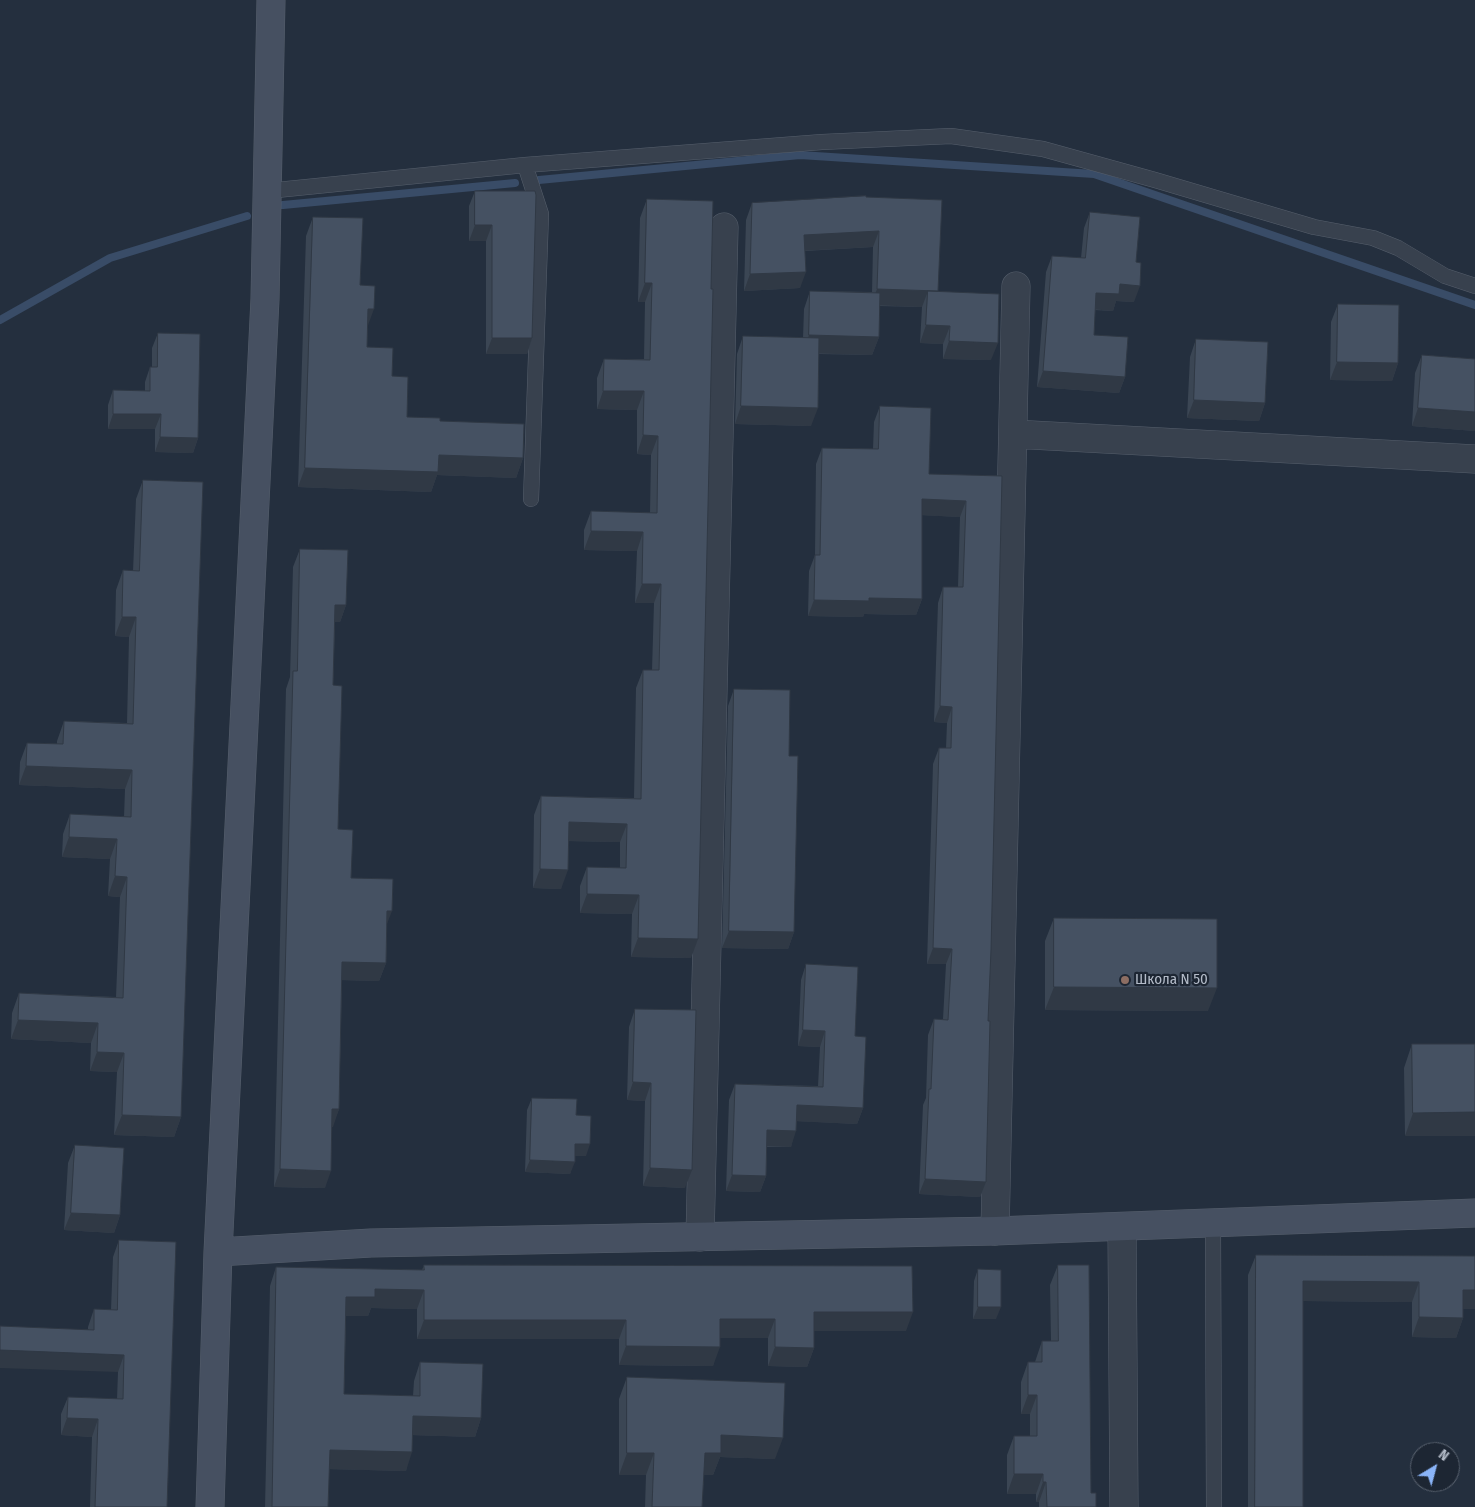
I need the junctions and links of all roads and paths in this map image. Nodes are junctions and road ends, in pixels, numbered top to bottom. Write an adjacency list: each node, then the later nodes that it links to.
1 (271, 0): 3 (street)
2 (525, 164): 3 (lane); 6 (lane); 9 (lane)
3 (267, 191): 15 (street)
4 (724, 227): 14 (street)
5 (1016, 286): 7 (street)
6 (1475, 286)
7 (1013, 434): 8 (street); 13 (street)
8 (1475, 459)
9 (531, 499)
10 (1475, 1213): 11 (street)
11 (1213, 1224): 12 (street); 18 (lane)
12 (1122, 1228): 13 (street); 17 (street)
13 (995, 1232): 14 (street)
14 (700, 1237): 15 (street)
15 (218, 1252): 16 (street)
16 (210, 1507)
17 (1124, 1507)
18 (1214, 1507)

